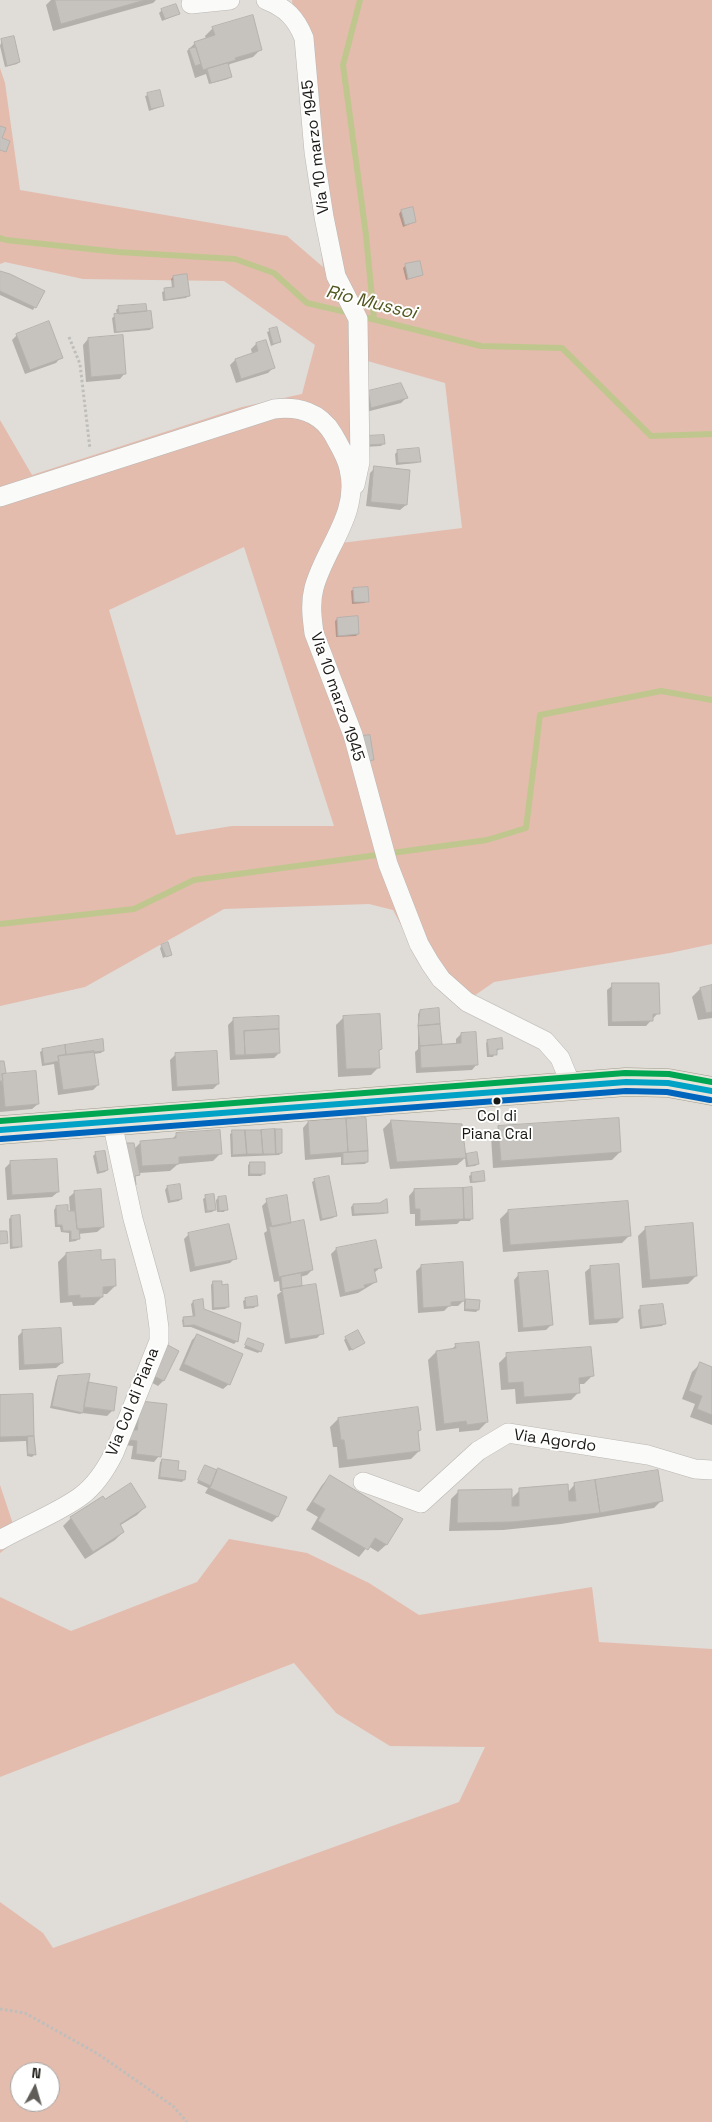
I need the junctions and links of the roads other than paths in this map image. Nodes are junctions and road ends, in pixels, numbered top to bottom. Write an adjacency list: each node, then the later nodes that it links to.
1 (230, 0): 3 (street)
2 (266, 0): 4 (street, Via 10 marzo 1945)
3 (191, 4)
4 (351, 497): 5 (street, Via 10 marzo 1945); 6 (street, Via 10 marzo 1945)
5 (0, 498)
6 (572, 1087): 7 (main road); 8 (main road)
7 (712, 1091)
8 (112, 1122): 9 (main road); 12 (street, Via Col di Piana)
9 (0, 1130)
10 (712, 1470): 11 (street, Via Agordo)
11 (363, 1482)
12 (0, 1540)

